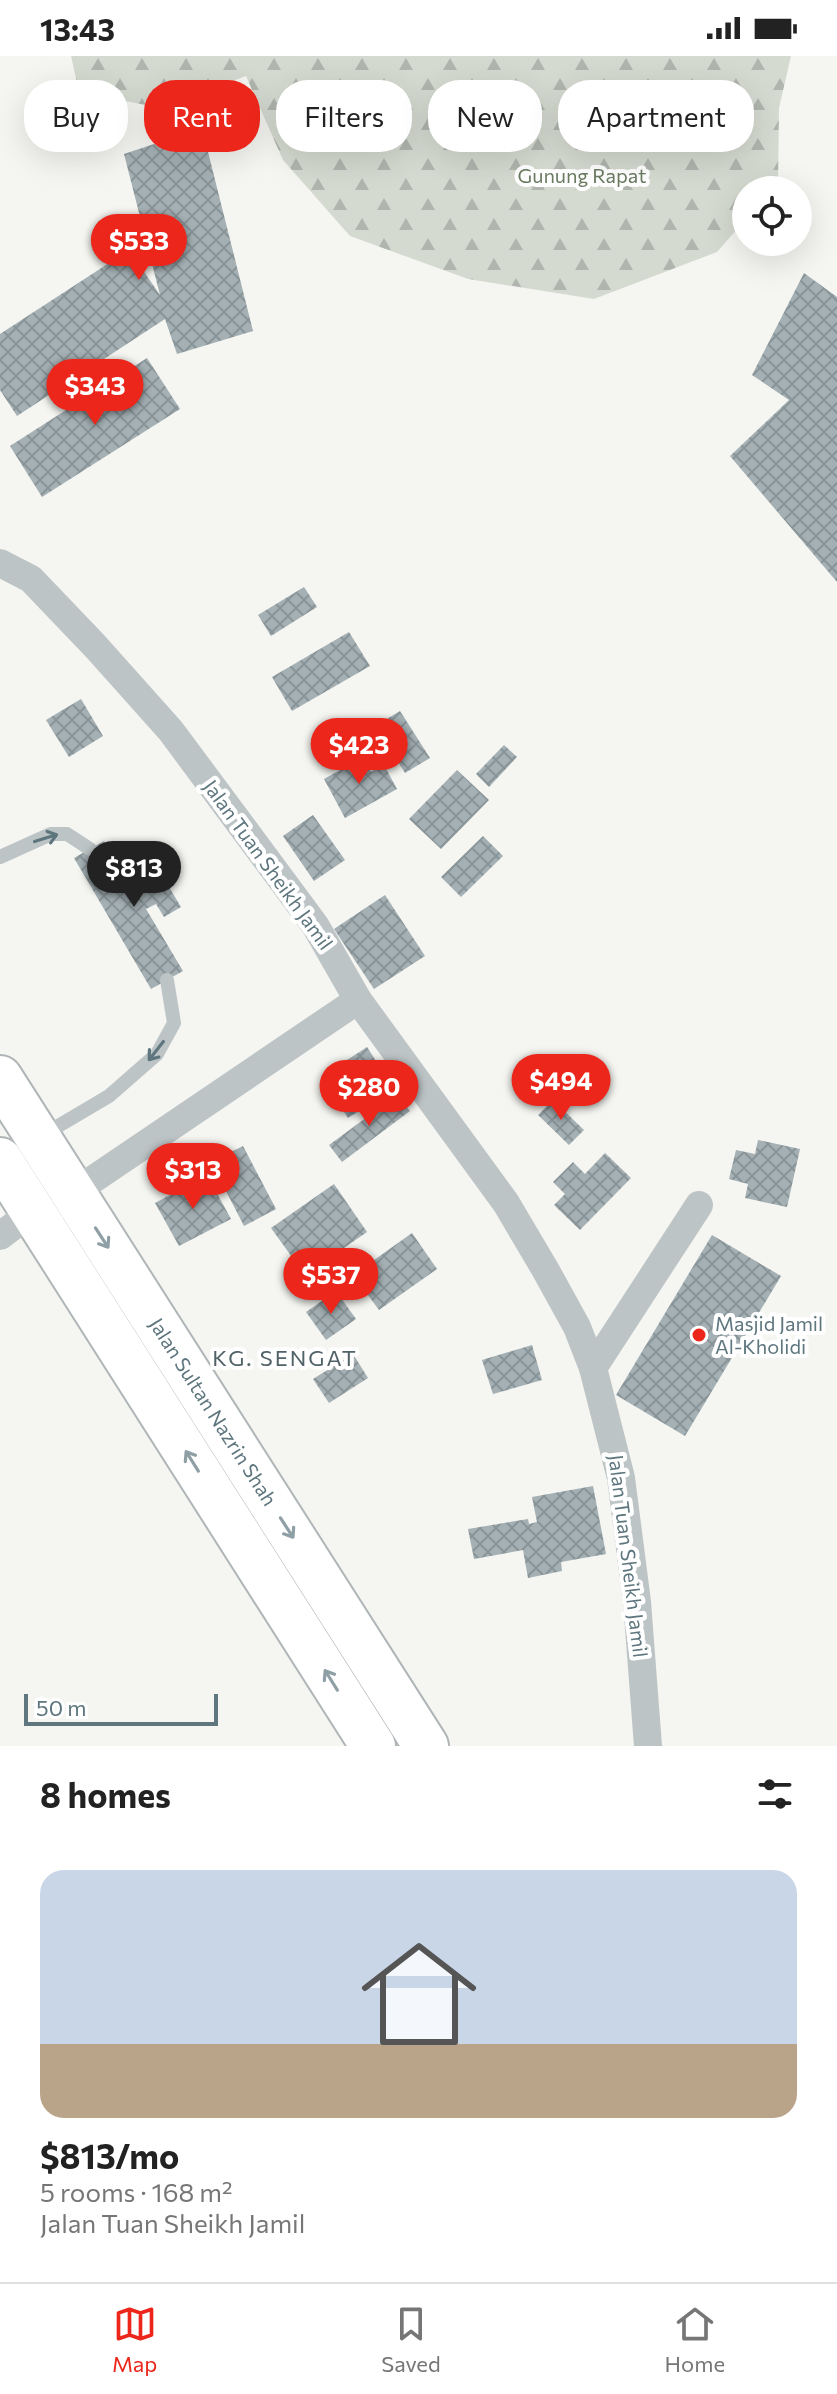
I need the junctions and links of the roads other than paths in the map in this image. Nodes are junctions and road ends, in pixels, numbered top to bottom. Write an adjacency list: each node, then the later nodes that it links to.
1 (0, 563): 5 (street, Jalan Tuan Sheikh Jamil)
2 (90, 849): 3 (lane, one-way to 2)
3 (0, 857)
4 (167, 980): 7 (lane, one-way to 7)
5 (358, 1000): 9 (street); 12 (street, Jalan Tuan Sheikh Jamil)
6 (0, 1078): 7 (highway, Jalan Sultan Nazrin Shah)
7 (38, 1138): 9 (highway, Jalan Sultan Nazrin Shah)
8 (0, 1160): 11 (highway)
9 (73, 1193): 14 (highway, Jalan Sultan Nazrin Shah, one-way to 14)
10 (699, 1205): 12 (street)
11 (17, 1224): 13 (highway, one-way to 11)
12 (593, 1368): 15 (street, Jalan Tuan Sheikh Jamil)
13 (373, 1746)
14 (426, 1746)
15 (648, 1746)

